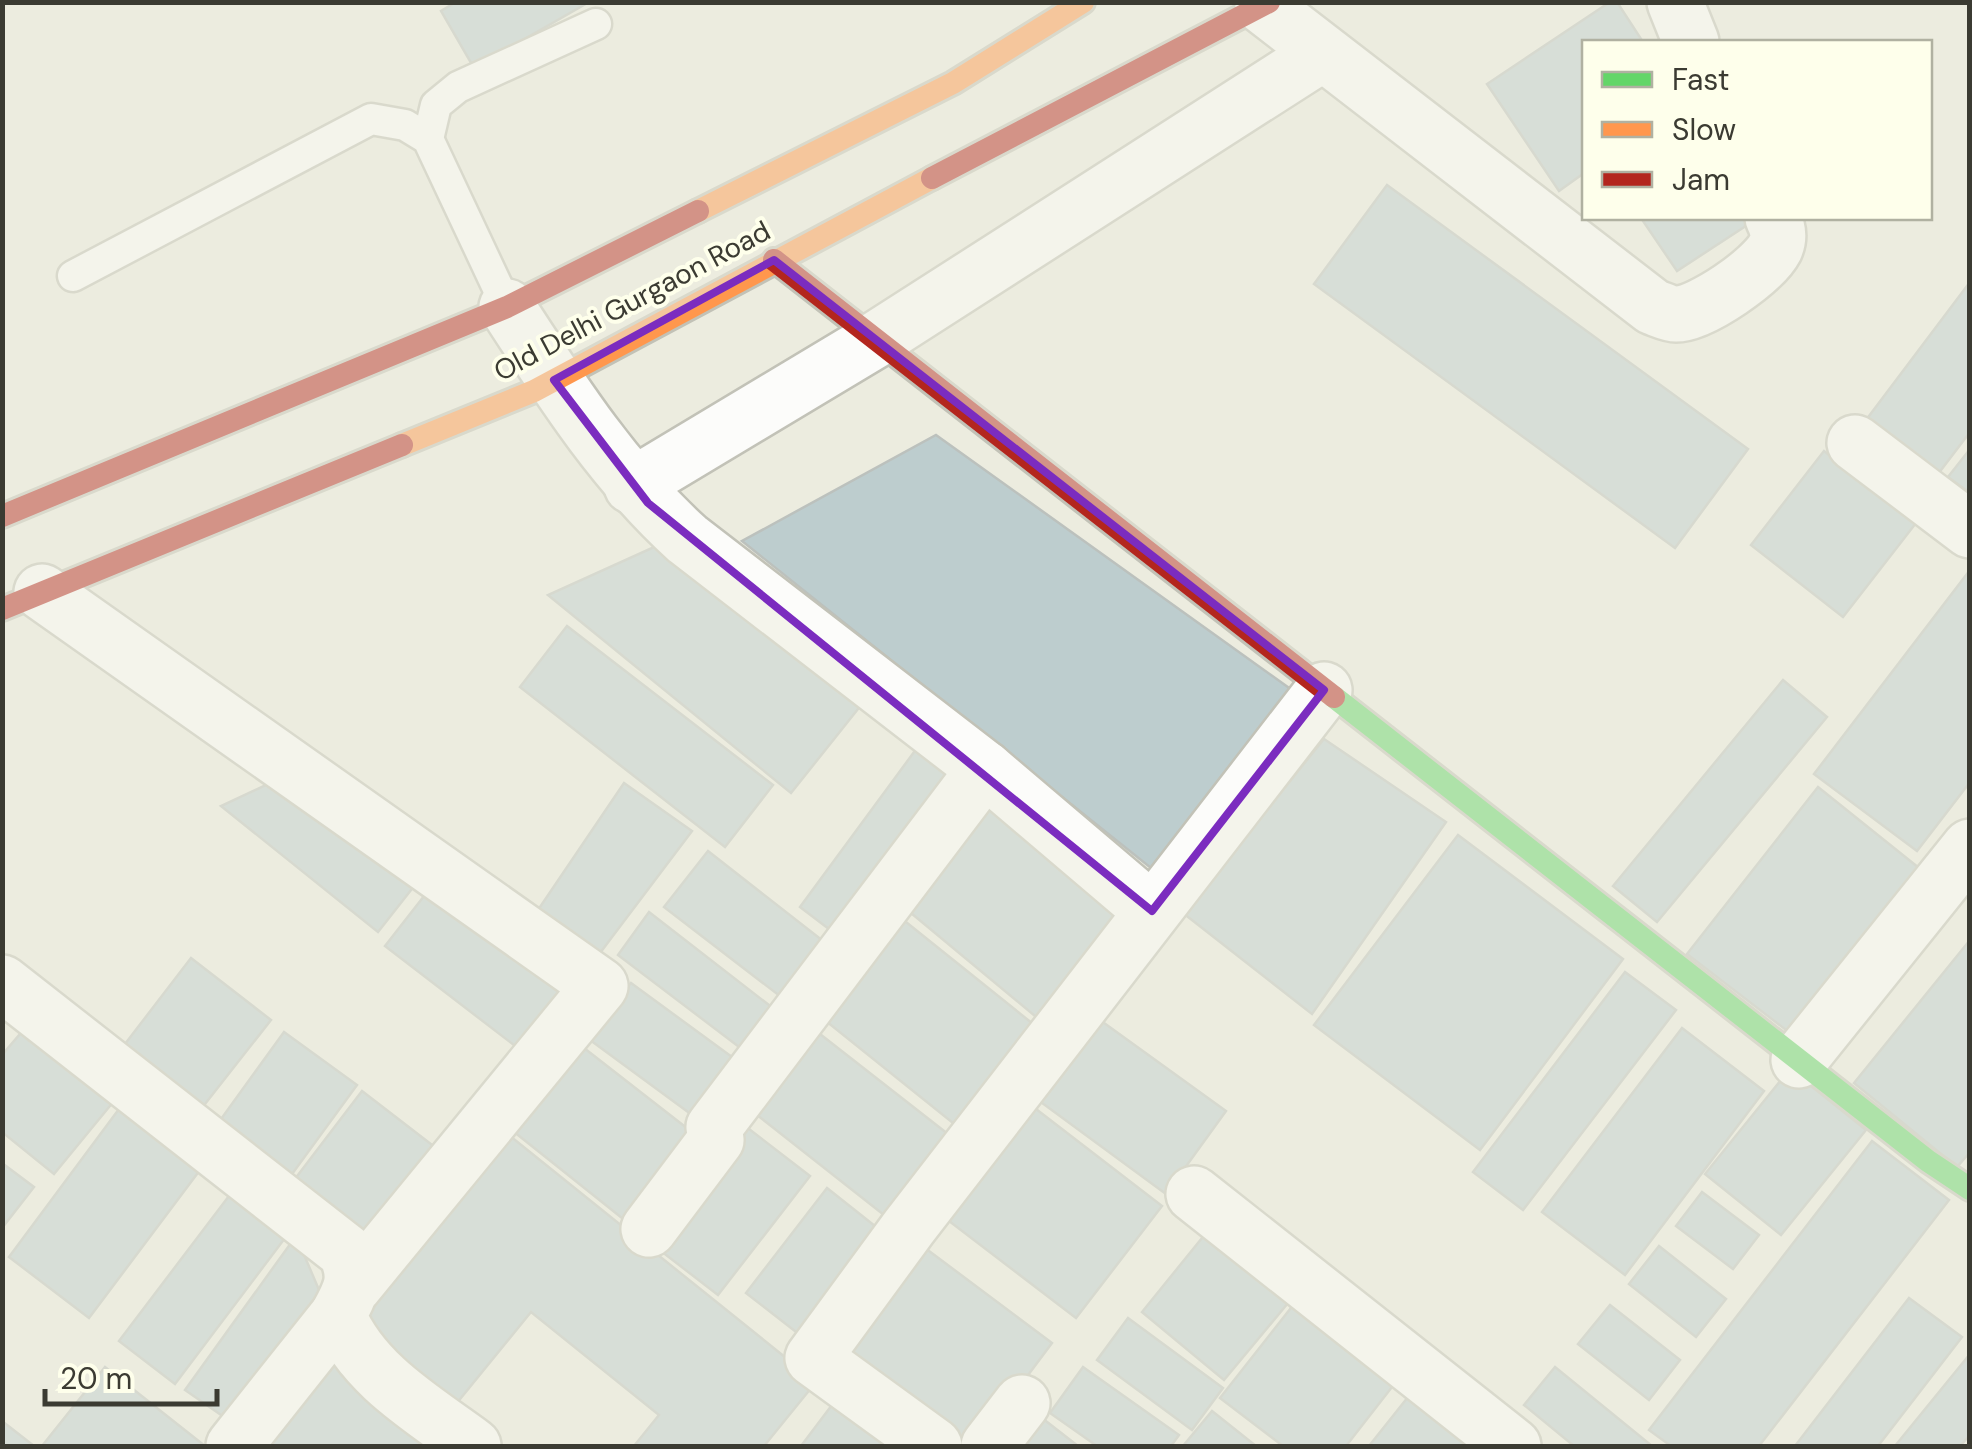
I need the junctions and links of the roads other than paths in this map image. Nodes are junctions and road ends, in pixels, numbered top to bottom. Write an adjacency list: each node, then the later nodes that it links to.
1 (1083, 2): 11 (main road, Old Delhi Gurgaon Road)
2 (1675, 2): 5 (street)
3 (1266, 4): 6 (street); 9 (main road, Old Delhi Gurgaon Road)
4 (596, 24): 7 (lane)
5 (1690, 40)
6 (1323, 52): 8 (street); 12 (street)
7 (428, 140): 10 (lane); 11 (lane)
8 (1774, 220)
9 (774, 260): 12 (main road); 13 (main road, Old Delhi Gurgaon Road)
10 (73, 276)
11 (507, 307): 13 (street); 16 (main road, Old Delhi Gurgaon Road)
12 (876, 339): 15 (street); 19 (main road)
13 (554, 380): 15 (street); 18 (main road, Old Delhi Gurgaon Road)
14 (1855, 443): 17 (street)
15 (632, 486): 20 (street)
16 (2, 516)
17 (1970, 530)
18 (22, 600): 28 (street)
19 (1324, 690): 22 (street); 24 (main road)
20 (985, 768): 22 (street); 27 (street)
21 (1970, 847): 24 (street)
22 (1152, 911): 32 (street)
23 (2, 982): 28 (street)
24 (1799, 1060): 25 (main road)
25 (1970, 1189)
26 (1194, 1194): 34 (street)
27 (649, 1228)
28 (346, 1301): 30 (street); 31 (street)
29 (1022, 1403): 33 (street)
30 (234, 1446)
31 (473, 1446)
32 (934, 1446)
33 (989, 1446)
34 (1513, 1446)

